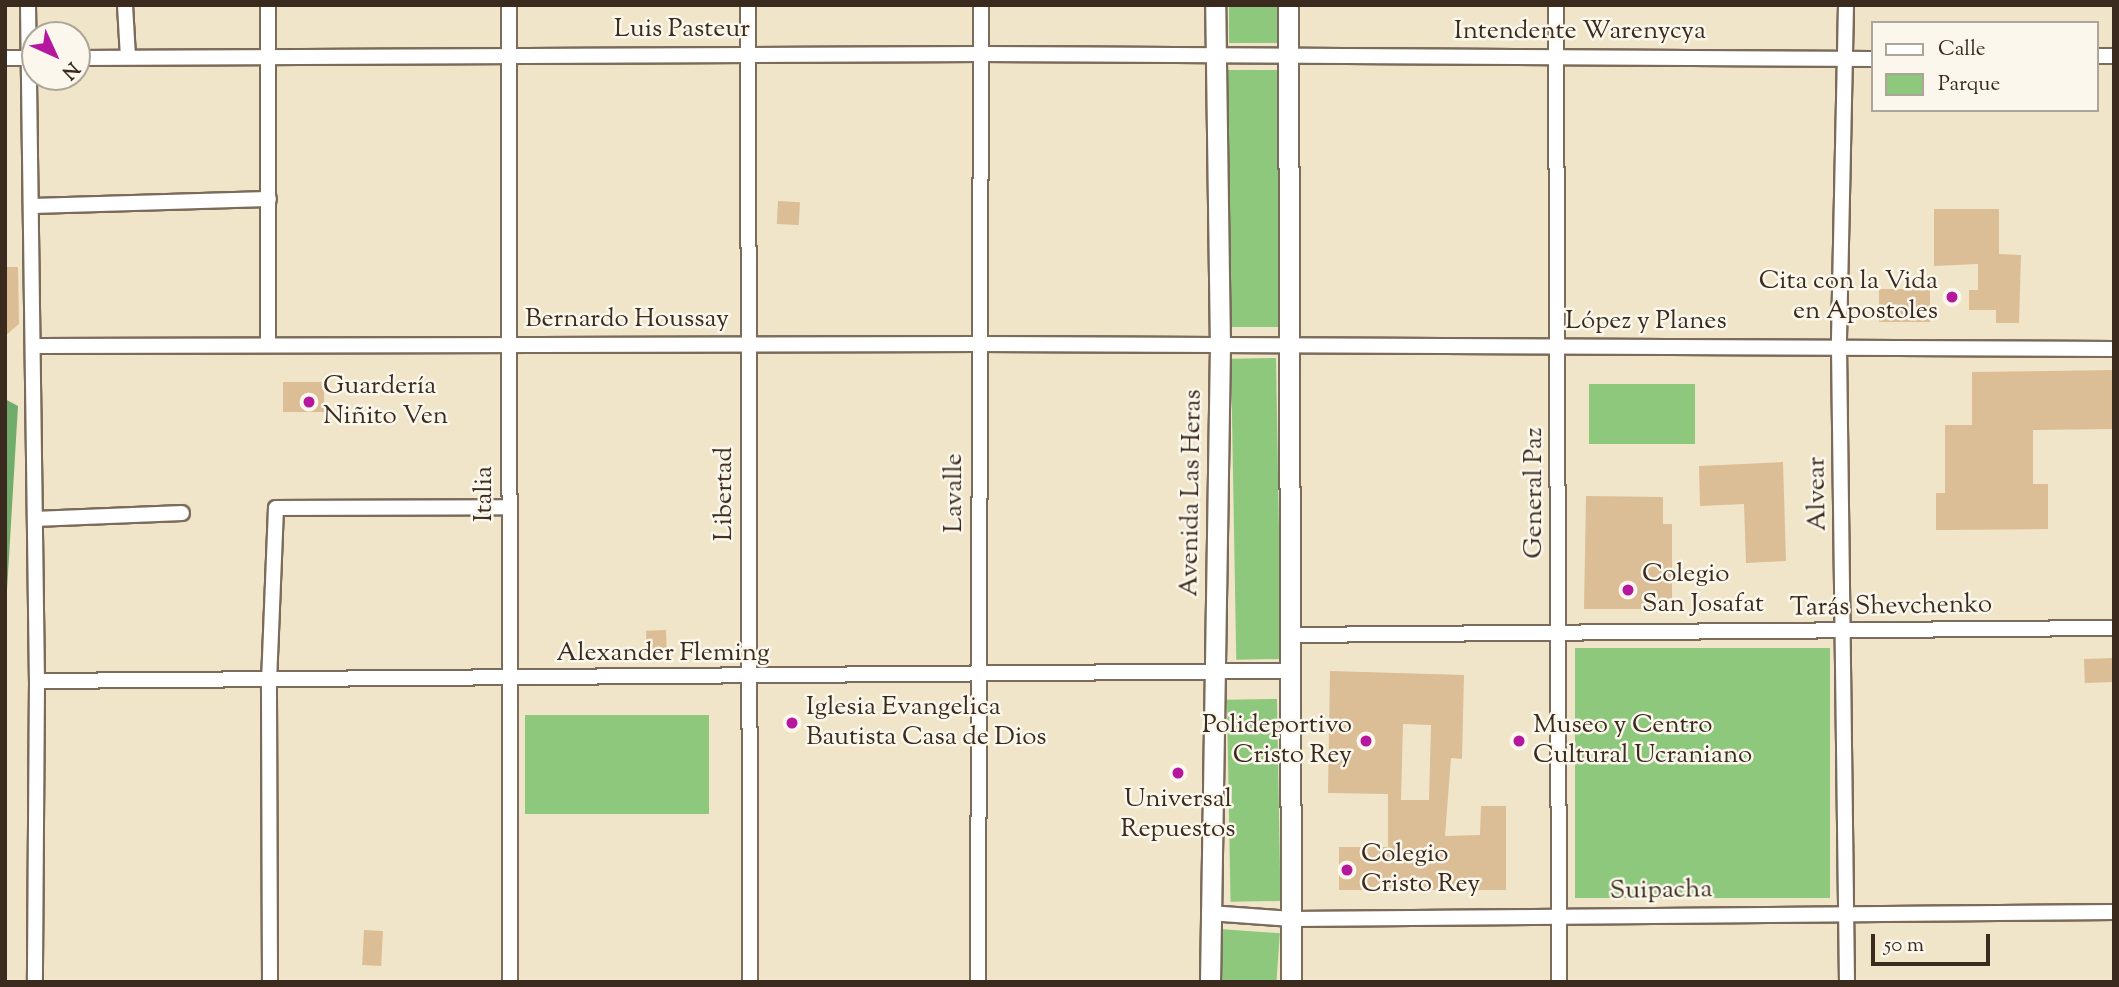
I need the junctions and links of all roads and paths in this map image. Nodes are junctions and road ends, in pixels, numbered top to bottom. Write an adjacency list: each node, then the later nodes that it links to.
1 (125, 5): 17 (street)
2 (268, 5): 10 (street)
3 (509, 5): 11 (street, Italia)
4 (748, 5): 13 (street, Libertad)
5 (981, 5): 12 (street, Lavalle)
6 (1215, 5): 15 (main road, Avenida Las Heras)
7 (1288, 5): 14 (main road)
8 (1556, 5): 16 (street, General Paz)
9 (1846, 5): 19 (street, Alvear)
10 (268, 54): 11 (street, Luis Pasteur); 17 (street, Luis Pasteur); 22 (street)
11 (509, 54): 13 (street, Luis Pasteur); 26 (street, Italia)
12 (981, 54): 13 (street, Luis Pasteur); 15 (street, Luis Pasteur); 25 (street, Lavalle)
13 (748, 55): 27 (street, Libertad)
14 (1287, 55): 15 (street, Luis Pasteur); 16 (street, Intendente Warenycya); 28 (main road)
15 (1215, 56): 32 (main road, Avenida Las Heras)
16 (1556, 56): 19 (street, Intendente Warenycya); 30 (street, General Paz)
17 (128, 57): 18 (street, Luis Pasteur)
18 (91, 58)
19 (1844, 59): 20 (street, Intendente Warenycya); 31 (street, Alvear)
20 (1870, 59)
21 (32, 91): 23 (street)
22 (269, 199): 23 (street); 24 (street)
23 (31, 206): 29 (street)
24 (268, 344): 26 (street, Bernardo Houssay); 29 (street, Bernardo Houssay)
25 (980, 344): 27 (street, Bernardo Houssay); 32 (street, Bernardo Houssay); 43 (street, Lavalle)
26 (509, 345): 27 (street, Bernardo Houssay); 34 (street, Italia)
27 (749, 345): 44 (street, Libertad)
28 (1288, 345): 30 (street, López y Planes); 32 (street, López y Planes); 40 (main road)
29 (33, 346): 36 (street)
30 (1559, 346): 31 (street, López y Planes); 38 (street, General Paz)
31 (1839, 346): 33 (street, López y Planes); 39 (street, Alvear)
32 (1220, 348): 42 (main road, Avenida Las Heras)
33 (2114, 349)
34 (509, 507): 45 (street, Italia); 47 (street)
35 (182, 513): 36 (street)
36 (35, 519): 46 (street)
37 (2114, 628): 39 (street, Tarás Shevchenko)
38 (1559, 632): 39 (street, Tarás Shevchenko); 40 (street, Tarás Shevchenko); 51 (street, General Paz)
39 (1846, 633): 48 (street, Alvear)
40 (1290, 635): 41 (main road)
41 (1289, 671): 42 (street, Alexander Fleming); 52 (main road)
42 (1215, 673): 43 (street, Alexander Fleming); 50 (main road, Avenida Las Heras)
43 (979, 676): 44 (street, Alexander Fleming); 57 (street, Lavalle)
44 (750, 678): 45 (street, Alexander Fleming); 56 (street, Libertad)
45 (510, 680): 47 (street, Alexander Fleming); 55 (street, Italia)
46 (37, 681): 47 (street, Alexander Fleming); 53 (street)
47 (269, 682): 54 (street)
48 (1847, 912): 49 (street, Suipacha); 51 (street, Suipacha); 61 (street, Alvear)
49 (2114, 912)
50 (1209, 913): 52 (street, Suipacha); 58 (main road, Avenida Las Heras)
51 (1559, 918): 52 (street, Suipacha); 60 (street, General Paz)
52 (1292, 919): 59 (main road)
53 (35, 982)
54 (270, 982)
55 (510, 982)
56 (750, 982)
57 (978, 982)
58 (1210, 982)
59 (1292, 982)
60 (1559, 982)
61 (1847, 982)

